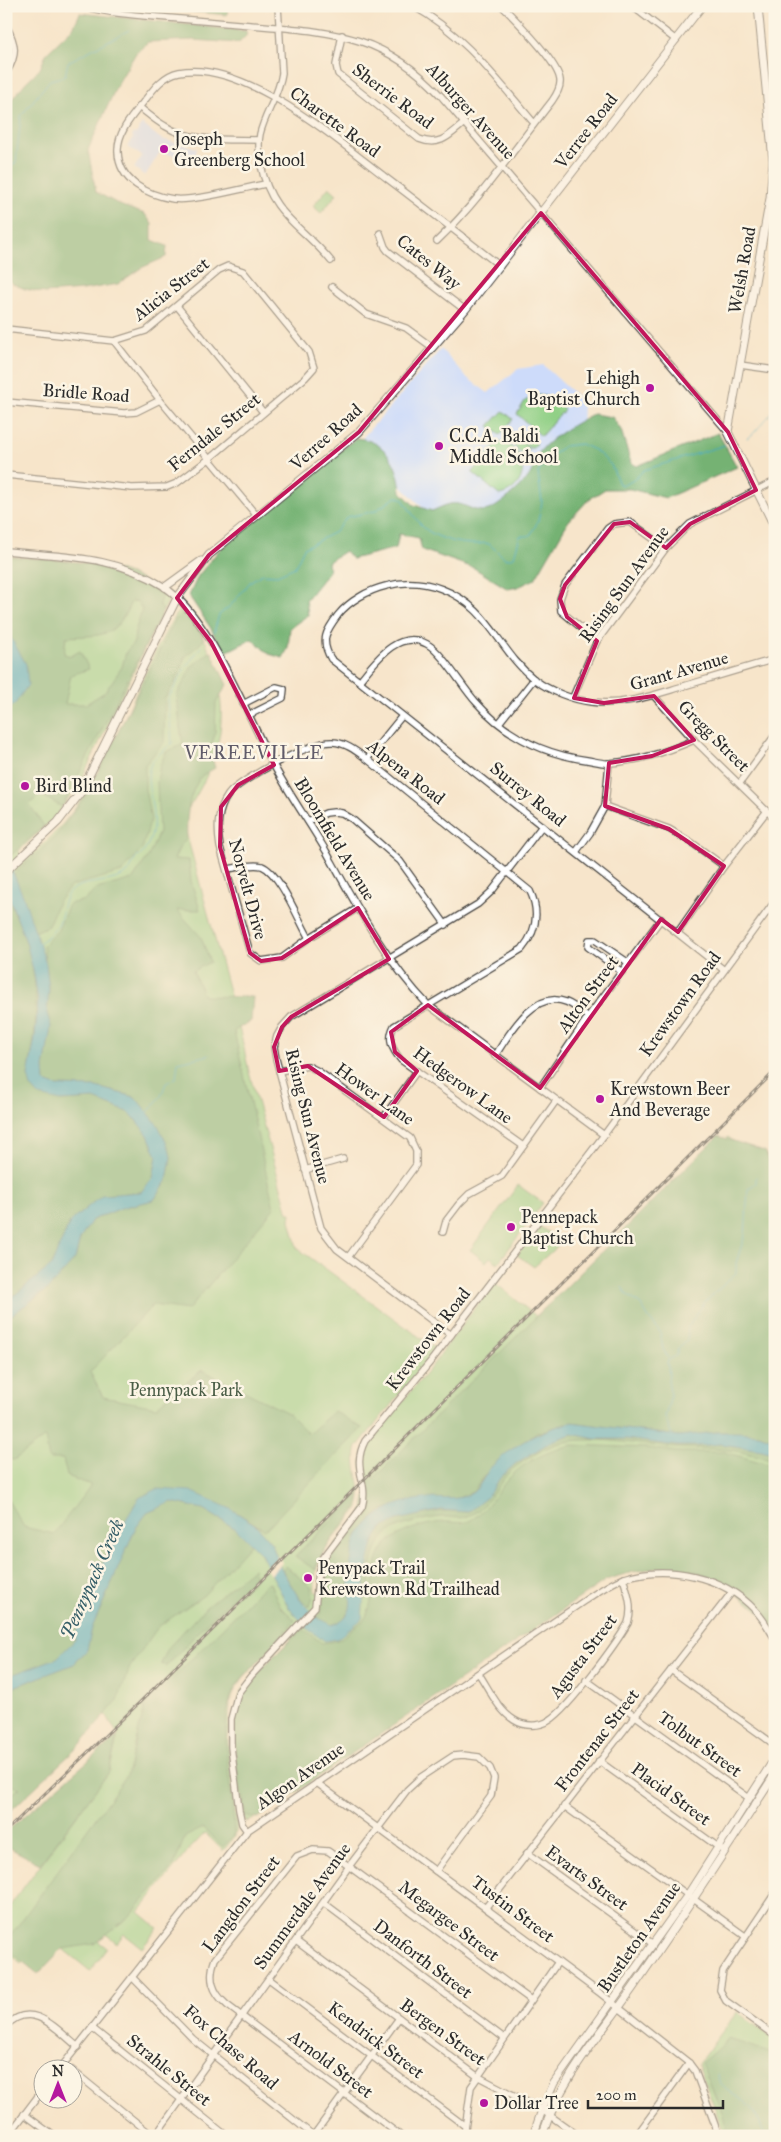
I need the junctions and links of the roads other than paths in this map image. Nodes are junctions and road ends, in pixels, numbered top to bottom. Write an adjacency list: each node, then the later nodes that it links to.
1 (82, 6): 9 (street, Alburger Avenue)
2 (278, 6): 9 (street)
3 (413, 6): 15 (street)
4 (502, 6): 15 (street)
5 (632, 6): 11 (street)
6 (702, 6): 11 (main road, Verree Road)
7 (758, 6): 32 (main road, Welsh Road)
8 (6, 25): 12 (street)
9 (280, 27): 10 (street, Alburger Avenue); 13 (street)
10 (342, 35): 16 (street, Alburger Avenue); 16 (street, Sherrie Road)
11 (676, 40): 20 (main road, Verree Road)
12 (6, 73)
13 (274, 97): 14 (street, Charette Road); 17 (street); 21 (street, Charette Road)
14 (140, 108): 17 (street); 19 (street)
15 (534, 123): 18 (street)
16 (463, 124): 18 (street, Alburger Avenue)
17 (259, 140): 19 (street)
18 (502, 166): 20 (street, Alburger Avenue); 21 (street)
19 (266, 184): 24 (street)
20 (542, 213): 25 (main road, Verree Road); 38 (street, Alburger Avenue)
21 (451, 228): 23 (street); 25 (street, Charette Road)
22 (380, 233): 28 (street, Cates Way)
23 (437, 241)
24 (332, 262)
25 (500, 266): 28 (main road, Verree Road)
26 (332, 287): 31 (street)
27 (177, 306): 30 (street, Alicia Street); 34 (street, Alicia Street); 37 (street)
28 (465, 310): 31 (main road, Verree Road)
29 (6, 329): 30 (street, Alicia Street)
30 (114, 341): 35 (street)
31 (432, 347): 43 (main road, Verree Road)
32 (740, 365): 33 (street); 38 (main road, Welsh Road)
33 (775, 370)
34 (309, 372): 37 (street, Ferndale Street)
35 (160, 400): 36 (street, Bridle Road); 39 (street)
36 (6, 402)
37 (263, 412): 39 (street, Ferndale Street)
38 (728, 432): 42 (main road)
39 (209, 459): 40 (street, Ferndale Street); 43 (street)
40 (6, 475)
41 (775, 481): 42 (street, Rising Sun Avenue)
42 (756, 490): 44 (main road); 45 (street, Rising Sun Avenue)
43 (257, 516): 47 (main road, Verree Road)
44 (775, 528)
45 (666, 548): 51 (street, Rising Sun Avenue); 51 (street)
46 (6, 551): 48 (street, Bloomfield Avenue)
47 (209, 555): 48 (main road); 49 (main road, Verree Road)
48 (164, 587): 49 (street, Bloomfield Avenue)
49 (178, 598): 57 (street, Bloomfield Avenue); 75 (main road, Verree Road)
50 (325, 635): 53 (street, Grant Avenue); 54 (street, Surrey Road)
51 (597, 641): 56 (street, Rising Sun Avenue)
52 (775, 659): 55 (street, Grant Avenue)
53 (534, 679): 56 (street, Grant Avenue); 60 (street)
54 (360, 680): 59 (street, Surrey Road); 60 (street)
55 (654, 696): 56 (street, Grant Avenue); 62 (street, Gregg Street)
56 (572, 697)
57 (243, 704): 58 (street, Bloomfield Avenue); 58 (street)
58 (249, 715): 65 (street, Bloomfield Avenue)
59 (402, 716): 63 (street); 71 (street, Surrey Road)
60 (499, 723): 64 (street)
61 (775, 736): 66 (street)
62 (694, 740): 64 (street); 66 (street, Gregg Street)
63 (367, 759): 65 (street, Alpena Road); 76 (street, Alpena Road)
64 (609, 763): 67 (street)
65 (274, 765): 70 (street, Bloomfield Avenue); 74 (street, Norvelt Drive)
66 (740, 783): 68 (street, Gregg Street)
67 (605, 806): 72 (street); 73 (street)
68 (766, 811): 69 (street, Gregg Street); 73 (street)
69 (775, 818)
70 (308, 821): 78 (street, Bloomfield Avenue); 80 (street)
71 (542, 826): 72 (street, Surrey Road); 76 (street, Rising Sun Avenue)
72 (576, 852): 79 (street, Surrey Road)
73 (724, 866): 81 (street)
74 (227, 869): 82 (street); 82 (street, Norvelt Drive)
75 (6, 871)
76 (507, 871): 80 (street, Rising Sun Avenue); 87 (street, Alpena Road)
77 (775, 901): 85 (street, Krewstown Road)
78 (358, 908): 82 (street); 83 (street, Bloomfield Avenue)
79 (661, 920): 81 (street, Surrey Road); 84 (street, Alton Street)
80 (446, 925): 83 (street, Rising Sun Avenue)
81 (678, 932): 85 (street, Surrey Road)
82 (309, 938)
83 (390, 959): 87 (street, Bloomfield Avenue); 91 (street, Rising Sun Avenue)
84 (629, 963): 86 (street, Alton Street); 86 (street)
85 (724, 970): 96 (street, Krewstown Road)
86 (622, 972): 88 (street, Alton Street)
87 (428, 1005): 89 (street, Alpena Road); 90 (street, Bloomfield Avenue)
88 (588, 1017): 90 (street); 93 (street, Alton Street)
89 (391, 1043): 92 (street, Hedgerow Lane)
90 (495, 1056): 93 (street, Bloomfield Avenue)
91 (279, 1071): 95 (street, Hower Lane); 99 (street, Rising Sun Avenue)
92 (417, 1071): 95 (street); 97 (street, Hedgerow Lane)
93 (540, 1088): 94 (street, Bloomfield Avenue)
94 (556, 1101): 96 (street, Bloomfield Avenue); 97 (street)
95 (384, 1117): 101 (street, Hower Lane)
96 (604, 1135): 102 (street, Krewstown Road)
97 (523, 1146): 100 (street)
98 (343, 1159): 99 (street)
99 (305, 1170): 101 (street, Rising Sun Avenue)
100 (443, 1232)
101 (349, 1256): 102 (street, Rising Sun Avenue)
102 (450, 1335): 118 (street, Krewstown Road)
103 (623, 1578): 104 (street); 107 (street, Algon Avenue); 108 (street, Agusta Street)
104 (732, 1592): 105 (street); 106 (street, Frontenac Street)
105 (775, 1639)
106 (671, 1670): 109 (street, Frontenac Street); 110 (street)
107 (478, 1674): 108 (street, Agusta Street); 114 (street, Algon Avenue)
108 (586, 1680): 109 (street, Tolbut Street)
109 (635, 1716): 112 (street, Frontenac Street); 115 (street, Tolbut Street)
110 (775, 1745)
111 (775, 1758): 115 (main road, Bustleton Avenue)
112 (599, 1761): 116 (street, Frontenac Street); 119 (street, Placid Street)
113 (775, 1774): 120 (main road, Bustleton Avenue)
114 (317, 1782): 117 (street, Tustin Street); 118 (street, Algon Avenue)
115 (749, 1798): 119 (main road, Bustleton Avenue)
116 (564, 1806): 121 (street, Frontenac Street); 125 (street)
117 (378, 1828): 122 (street, Summerdale Avenue); 123 (street, Tustin Street); 123 (street, Summerdale Avenue)
118 (247, 1831): 132 (street, Algon Avenue)
119 (718, 1847): 120 (street, Placid Street); 125 (main road, Bustleton Avenue)
120 (725, 1852): 125 (main road, Bustleton Avenue)
121 (528, 1853): 127 (street, Frontenac Street); 130 (street, Evarts Street)
122 (350, 1865): 126 (street, Summerdale Avenue); 134 (street, Megargee Street); 137 (street, Langdon Street)
123 (436, 1871): 127 (street, Tustin Street)
124 (775, 1892): 128 (street)
125 (690, 1898): 128 (street); 130 (main road, Bustleton Avenue); 136 (main road, Bustleton Avenue)
126 (324, 1903): 129 (street, Summerdale Avenue); 142 (street, Danforth Street)
127 (486, 1907): 131 (street, Tustin Street)
128 (745, 1936): 141 (street)
129 (296, 1941): 133 (street, Summerdale Avenue); 138 (street, Bergen Street)
130 (653, 1944): 135 (main road, Bustleton Avenue)
131 (558, 1962): 134 (street); 135 (street, Tustin Street)
132 (132, 1977): 140 (street, Algon Avenue); 144 (street, Fox Chase Road)
133 (269, 1979): 137 (street, Summerdale Avenue); 145 (street, Kendrick Street)
134 (531, 2000): 142 (street)
135 (612, 2001): 136 (street, Tustin Street); 153 (main road, Bustleton Avenue)
136 (619, 2008): 147 (street, Tustin Street); 155 (main road, Bustleton Avenue)
137 (242, 2016): 144 (street, Summerdale Avenue); 150 (street, Arnold Street)
138 (399, 2018): 145 (street); 148 (street, Bergen Street)
139 (6, 2026): 143 (street)
140 (92, 2028): 143 (street, Algon Avenue); 151 (street, Strahle Street)
141 (774, 2033)
142 (504, 2038): 148 (street)
143 (78, 2047): 146 (street, Algon Avenue)
144 (213, 2056): 151 (street, Summerdale Avenue); 161 (street, Fox Chase Road)
145 (372, 2056): 150 (street); 156 (street, Kendrick Street)
146 (67, 2060)
147 (689, 2063): 167 (street); 168 (street)
148 (477, 2076): 153 (street, Bergen Street); 156 (street)
149 (82, 2078): 159 (street)
150 (344, 2093): 161 (street); 162 (street, Arnold Street)
151 (182, 2099): 159 (street, Summerdale Avenue); 160 (street, Strahle Street)
152 (32, 2104): 154 (street)
153 (542, 2110): 155 (street, Bergen Street); 164 (main road, Bustleton Avenue)
154 (24, 2114): 157 (street); 158 (street)
155 (549, 2114): 165 (main road, Bustleton Avenue); 166 (street, Bergen Street)
156 (465, 2126): 163 (street)
157 (8, 2136)
158 (54, 2136)
159 (154, 2136)
160 (228, 2136)
161 (313, 2136)
162 (401, 2136)
163 (464, 2136)
164 (533, 2136)
165 (542, 2136)
166 (579, 2136)
167 (636, 2136)
168 (719, 2136)

